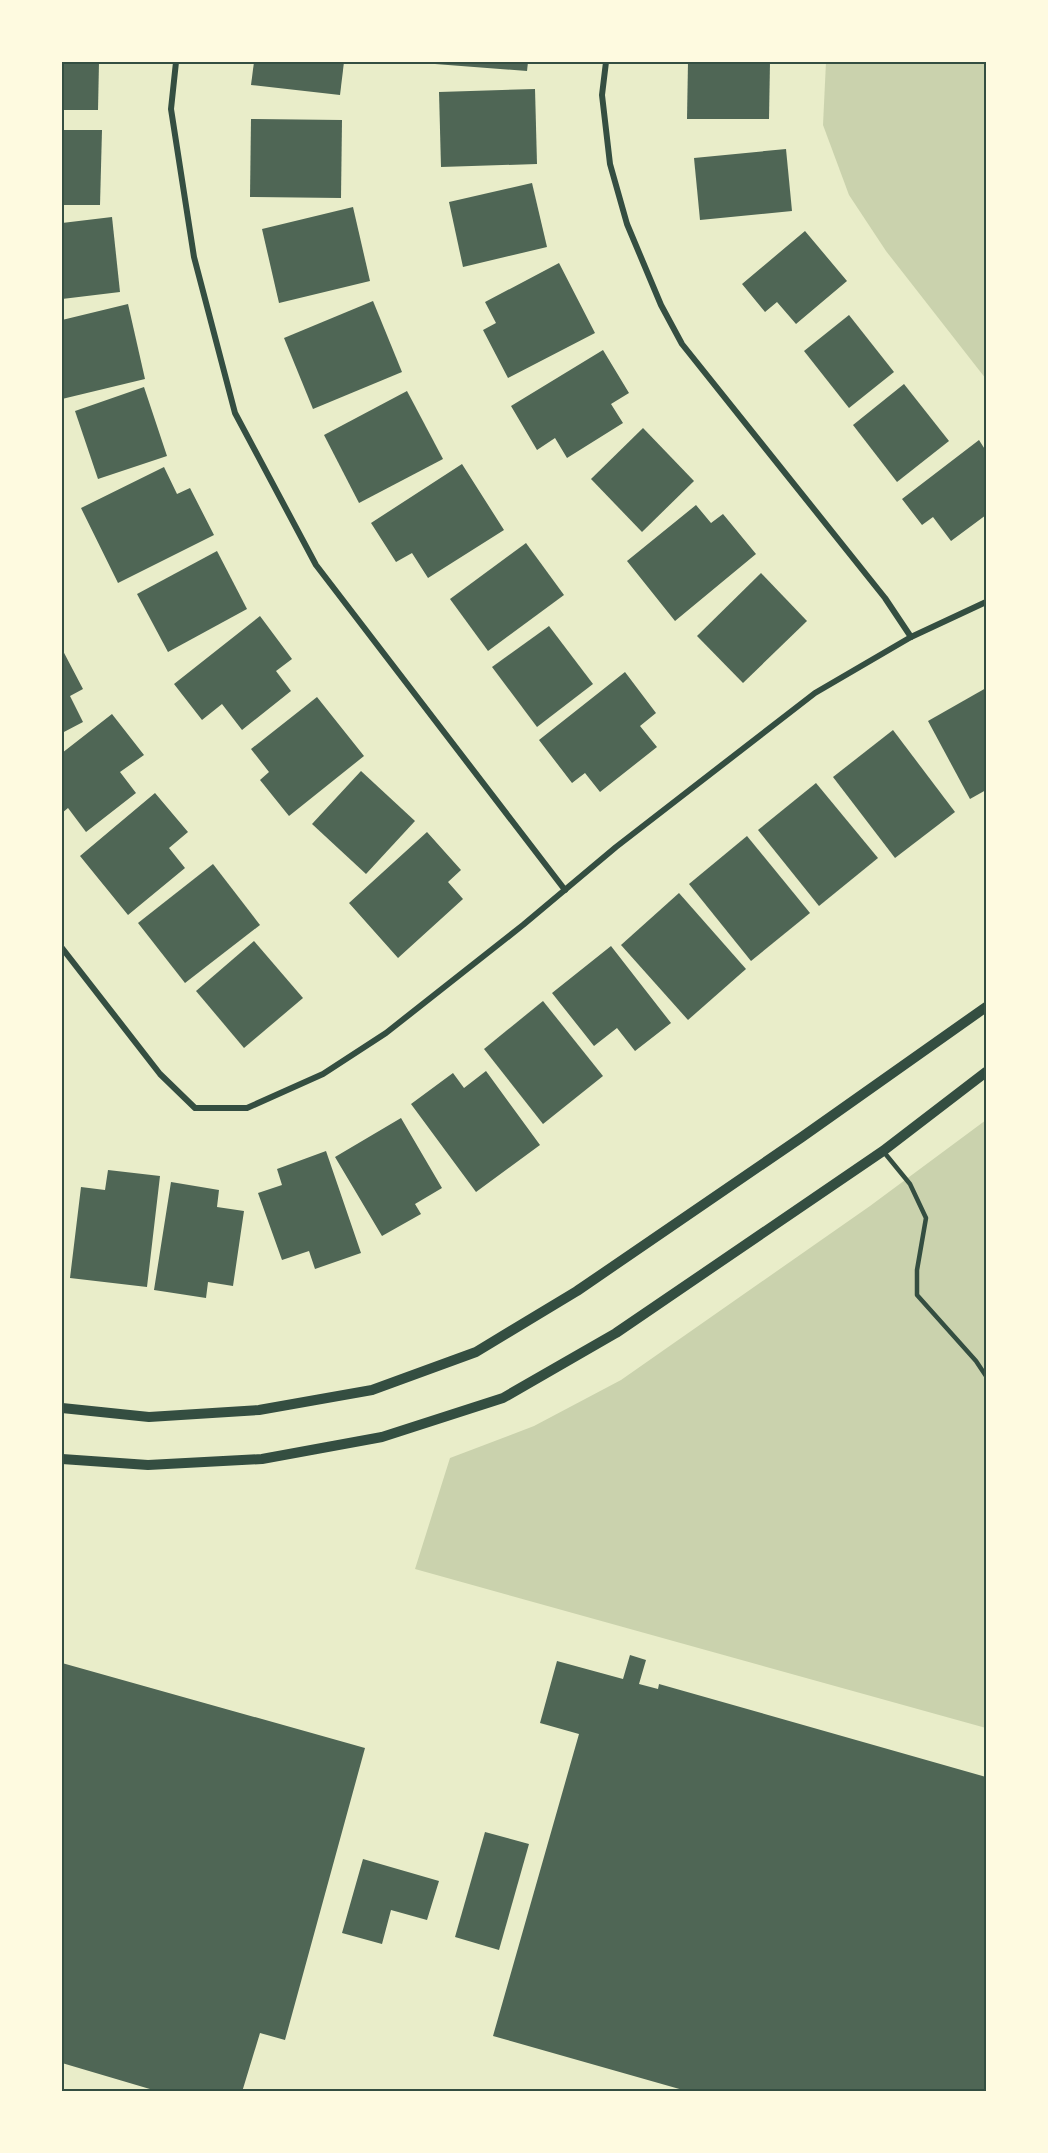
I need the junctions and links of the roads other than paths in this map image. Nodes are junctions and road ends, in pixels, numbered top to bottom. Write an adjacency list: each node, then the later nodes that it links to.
1 (176, 62): 5 (street)
2 (606, 62): 4 (street)
3 (987, 602): 4 (street)
4 (911, 637): 5 (street)
5 (565, 890): 6 (street)
6 (62, 948)
7 (987, 1007): 11 (street)
8 (987, 1072): 9 (street)
9 (883, 1151): 10 (lane); 12 (street)
10 (987, 1376)
11 (62, 1408)
12 (62, 1459)

